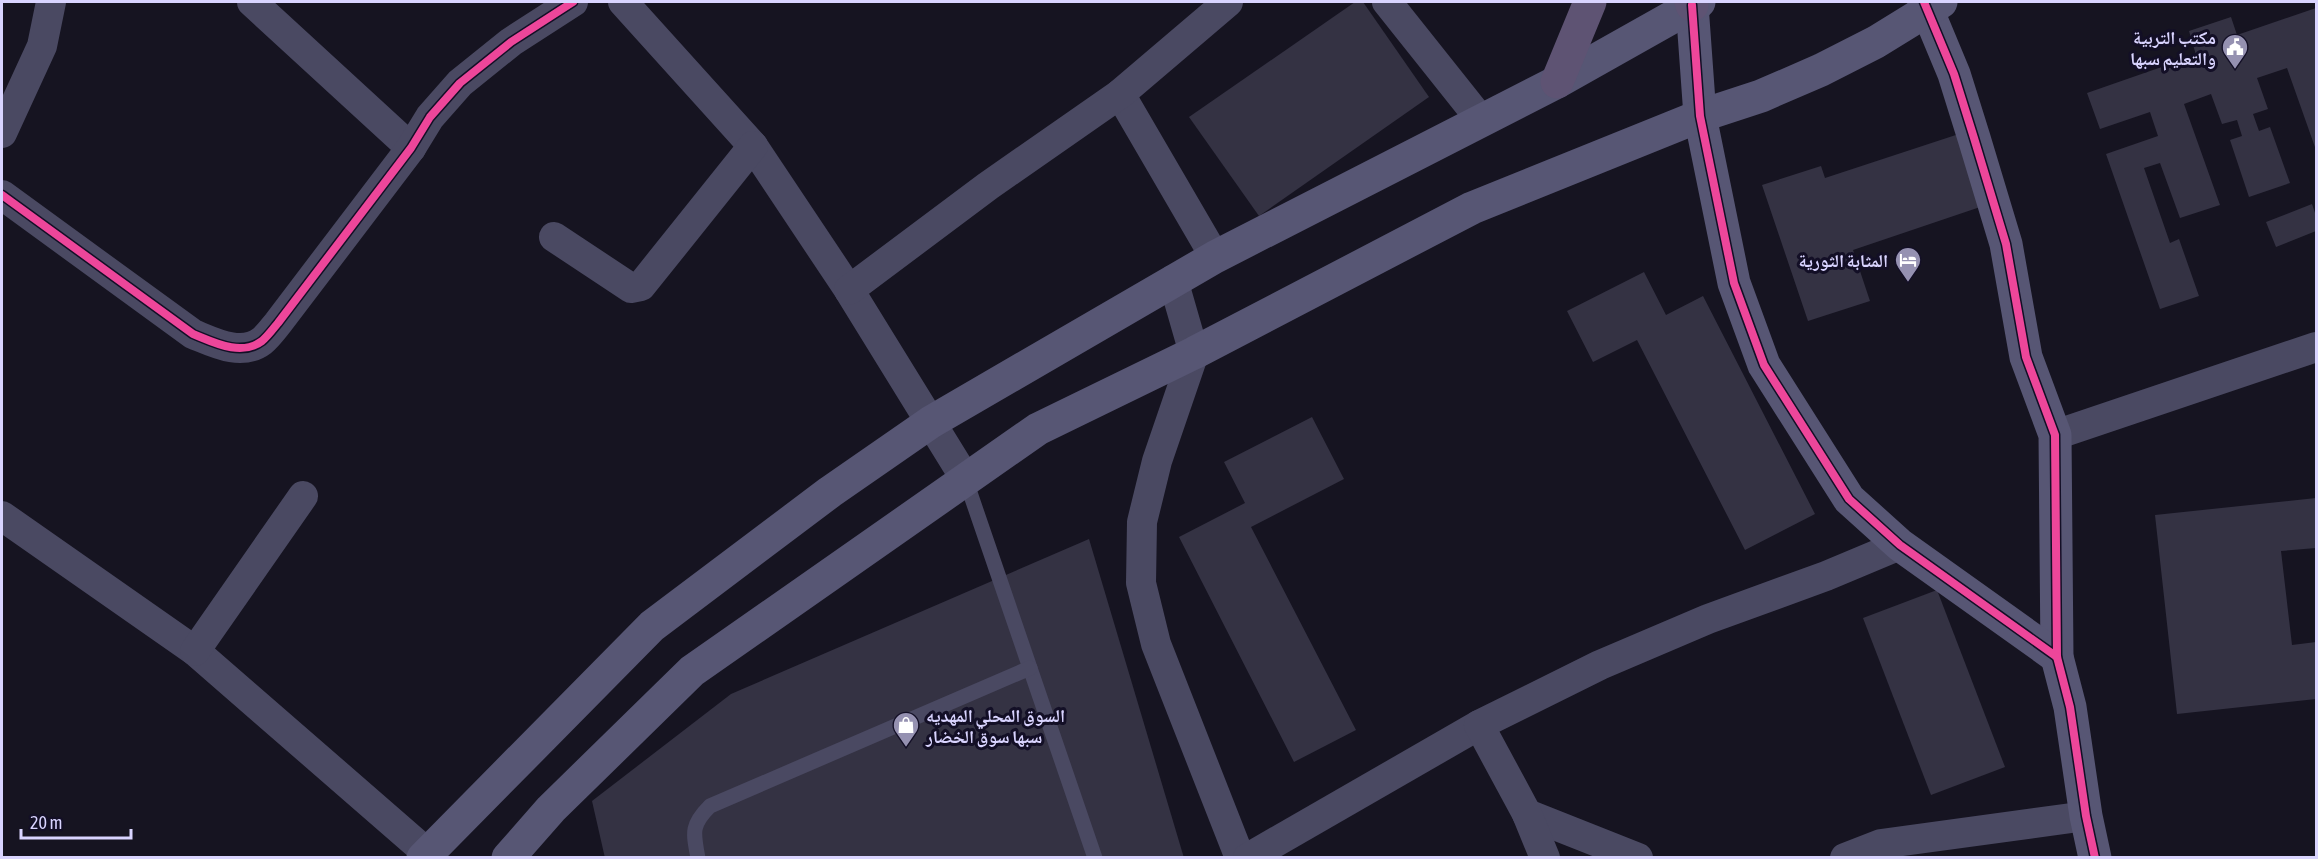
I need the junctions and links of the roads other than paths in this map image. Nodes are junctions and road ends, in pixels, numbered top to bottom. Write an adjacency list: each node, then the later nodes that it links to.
1 (51, 2): 14 (street)
2 (252, 2): 16 (street)
3 (573, 2): 16 (street)
4 (623, 2): 15 (street)
5 (1228, 2): 11 (street)
6 (1387, 2): 13 (street)
7 (1590, 2): 10 (main road)
8 (1694, 3): 10 (main road); 12 (main road)
9 (1931, 4): 12 (main road); 25 (main road)
10 (1557, 82): 13 (main road)
11 (1120, 94): 19 (street); 21 (street)
12 (1700, 116): 23 (main road); 29 (main road)
13 (1481, 120): 19 (main road)
14 (3, 127)
15 (753, 146): 18 (street); 21 (street)
16 (411, 148): 17 (street)
17 (2, 195)
18 (554, 237)
19 (1215, 257): 20 (main road)
20 (1173, 280): 23 (street); 24 (main road)
21 (849, 290): 24 (street)
22 (2316, 347): 25 (street)
23 (1194, 353): 26 (main road); 40 (street)
24 (931, 422): 26 (street); 36 (main road)
25 (2055, 435): 31 (main road)
26 (965, 478): 32 (lane); 37 (main road)
27 (303, 496): 30 (street)
28 (2, 516): 30 (street)
29 (1900, 545): 31 (main road); 33 (street)
30 (195, 651): 36 (street)
31 (2057, 657): 35 (main road)
32 (1030, 668): 38 (lane); 39 (lane)
33 (1479, 725): 34 (street); 41 (street)
34 (1527, 814): 42 (street); 43 (street)
35 (2086, 816): 44 (street); 45 (main road)
36 (428, 856)
37 (508, 858)
38 (698, 858)
39 (1095, 858)
40 (1240, 858)
41 (1248, 858)
42 (1545, 858)
43 (1638, 858)
44 (1845, 858)
45 (2095, 858)

